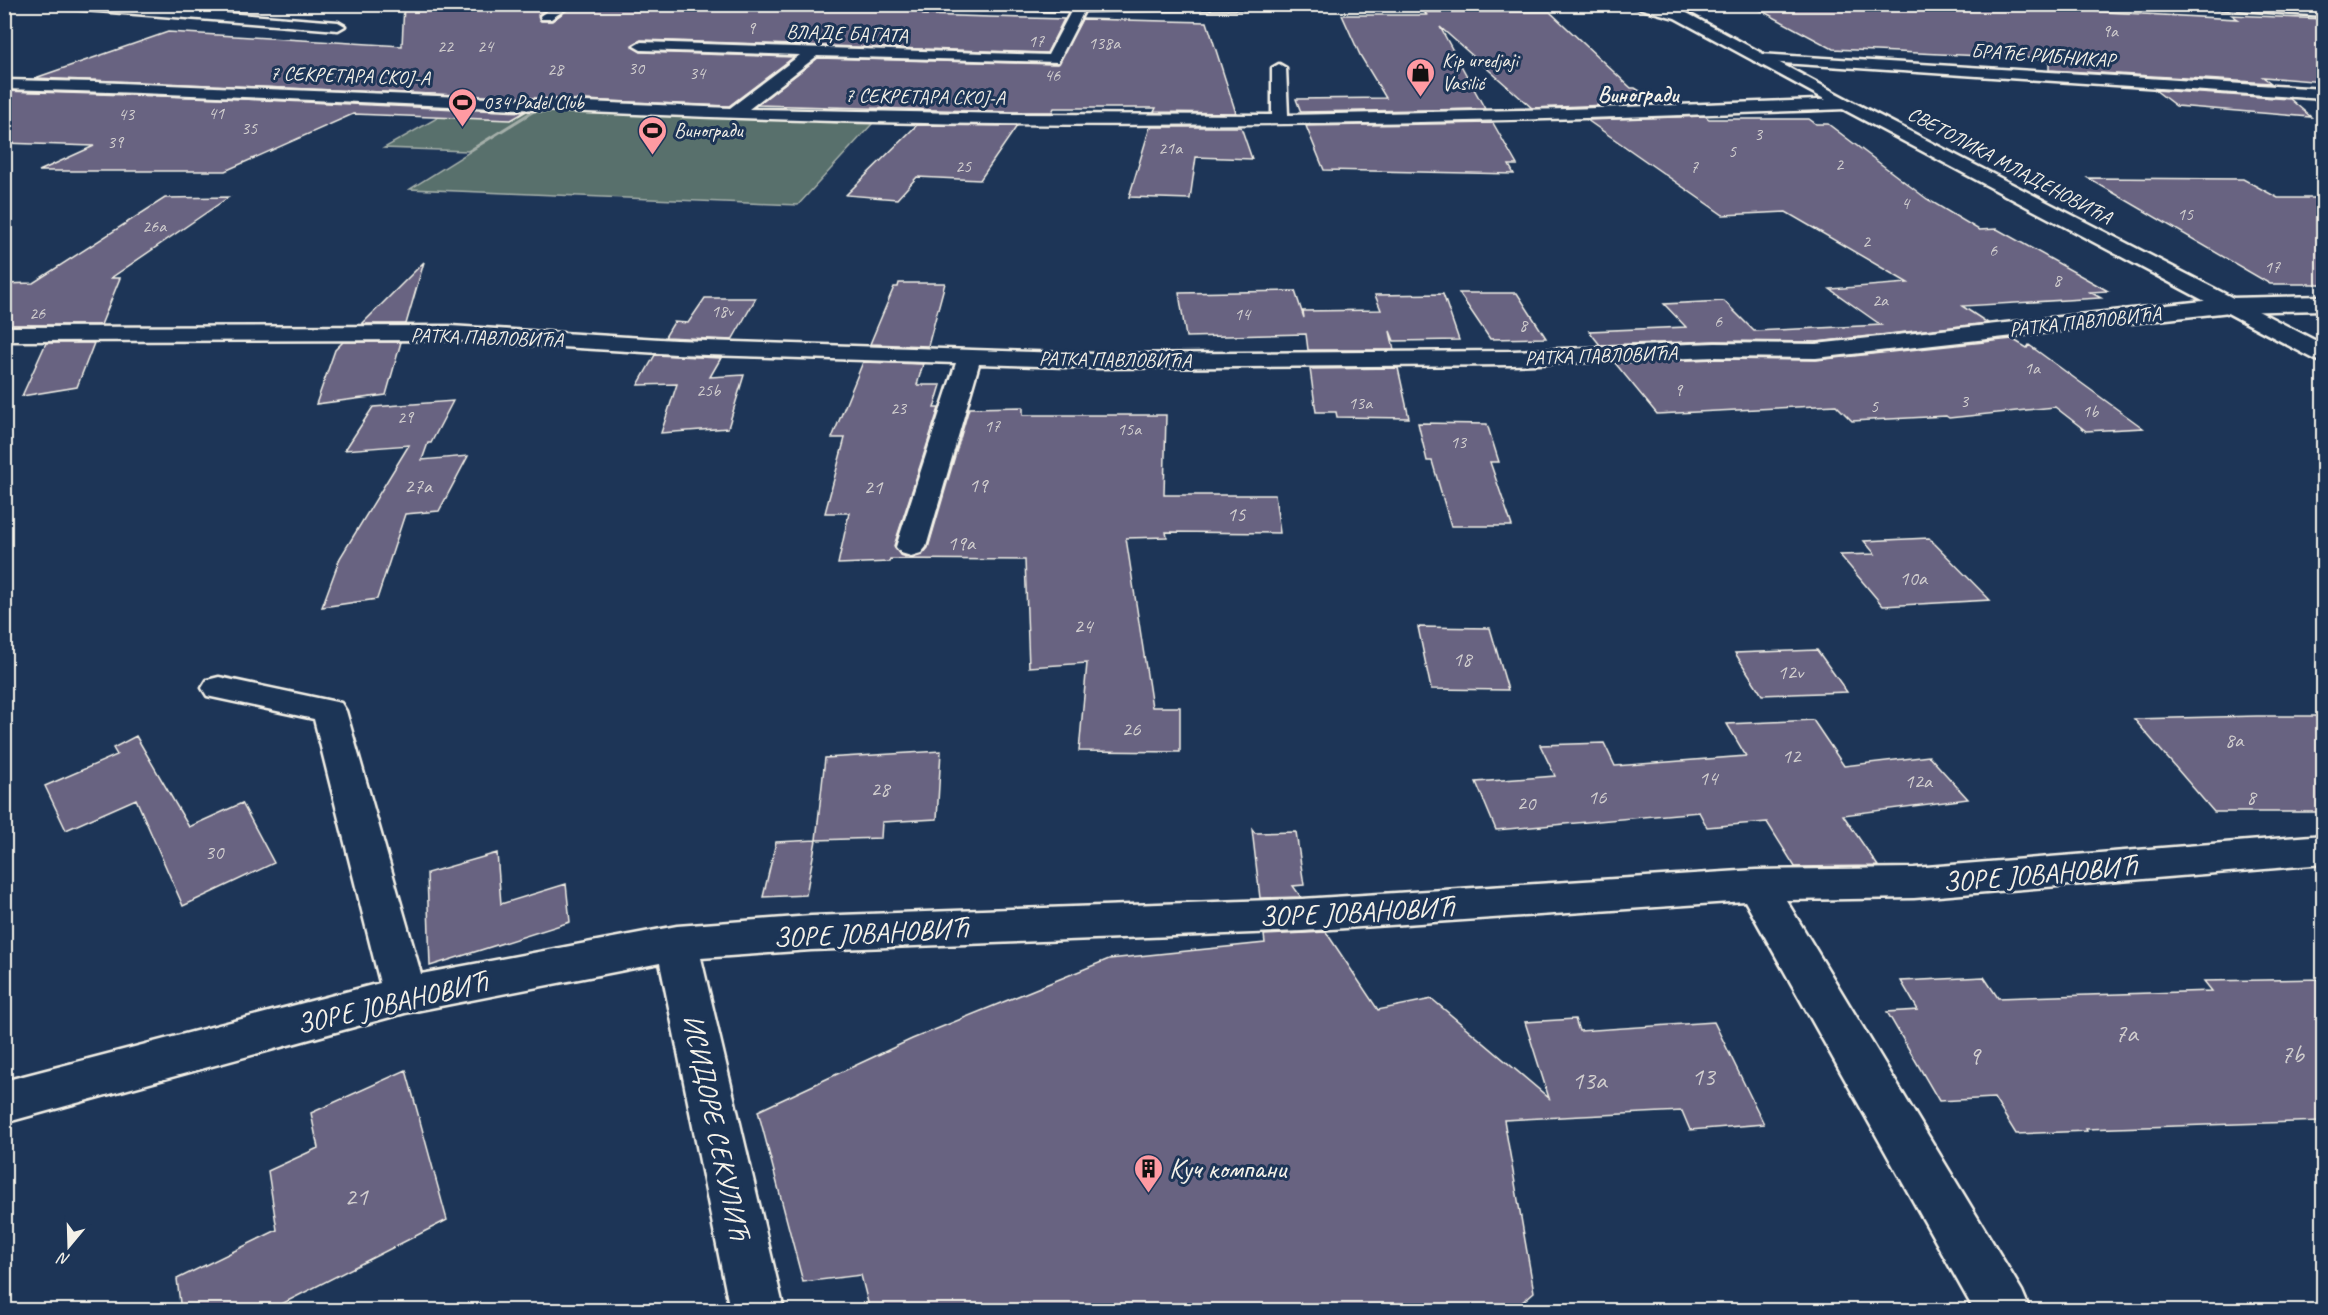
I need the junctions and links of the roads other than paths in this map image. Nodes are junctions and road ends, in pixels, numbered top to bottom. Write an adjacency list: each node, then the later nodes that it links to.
1 (59, 4): 12 (street)
2 (567, 4): 11 (street)
3 (969, 4): 8 (street)
4 (1263, 4): 8 (street)
5 (1630, 4): 10 (street)
6 (1660, 4): 10 (street)
7 (2213, 4): 9 (street)
8 (1080, 7): 14 (street, ВЛАДЕ БАГАТА)
9 (2324, 12)
10 (1677, 14): 15 (street, СВЕТОЛИКА МЛАДЕНОВИЋА)
11 (546, 16)
12 (338, 26)
13 (641, 46): 14 (street, ВЛАДЕ БАГАТА)
14 (814, 51): 20 (street)
15 (1759, 58): 18 (street, БРАЋЕ РИБНИКАР); 19 (street, СВЕТОЛИКА МЛАДЕНОВИЋА)
16 (1279, 68): 21 (street)
17 (4, 84): 20 (street, 7 СЕКРЕТАРА СКОЈ-А)
18 (2324, 94)
19 (1845, 105): 21 (street, 7 СЕКРЕТАРА СКОЈ-А); 23 (street, СВЕТОЛИКА МЛАДЕНОВИЋА)
20 (734, 113): 21 (street, 7 СЕКРЕТАРА СКОЈ-А)
21 (1280, 120)
22 (2324, 303): 23 (street, РАТКА ПАВЛОВИЋА)
23 (2230, 305): 25 (street, СВЕТОЛИКА МЛАДЕНОВИЋА); 26 (street, РАТКА ПАВЛОВИЋА)
24 (4, 334): 26 (street, РАТКА ПАВЛОВИЋА)
25 (2324, 355)
26 (970, 356): 27 (street)
27 (911, 547)
28 (219, 688): 32 (street)
29 (2324, 849): 30 (street, ЗОРЕ ЈОВАНОВИЋ)
30 (1756, 885): 31 (street, ЗОРЕ ЈОВАНОВИЋ); 35 (street)
31 (677, 943): 32 (street, ЗОРЕ ЈОВАНОВИЋ); 34 (street, ИСИДОРЕ СЕКУЛИЋ)
32 (405, 995): 33 (street, ЗОРЕ ЈОВАНОВИЋ)
33 (4, 1102)
34 (757, 1311)
35 (2003, 1311)

